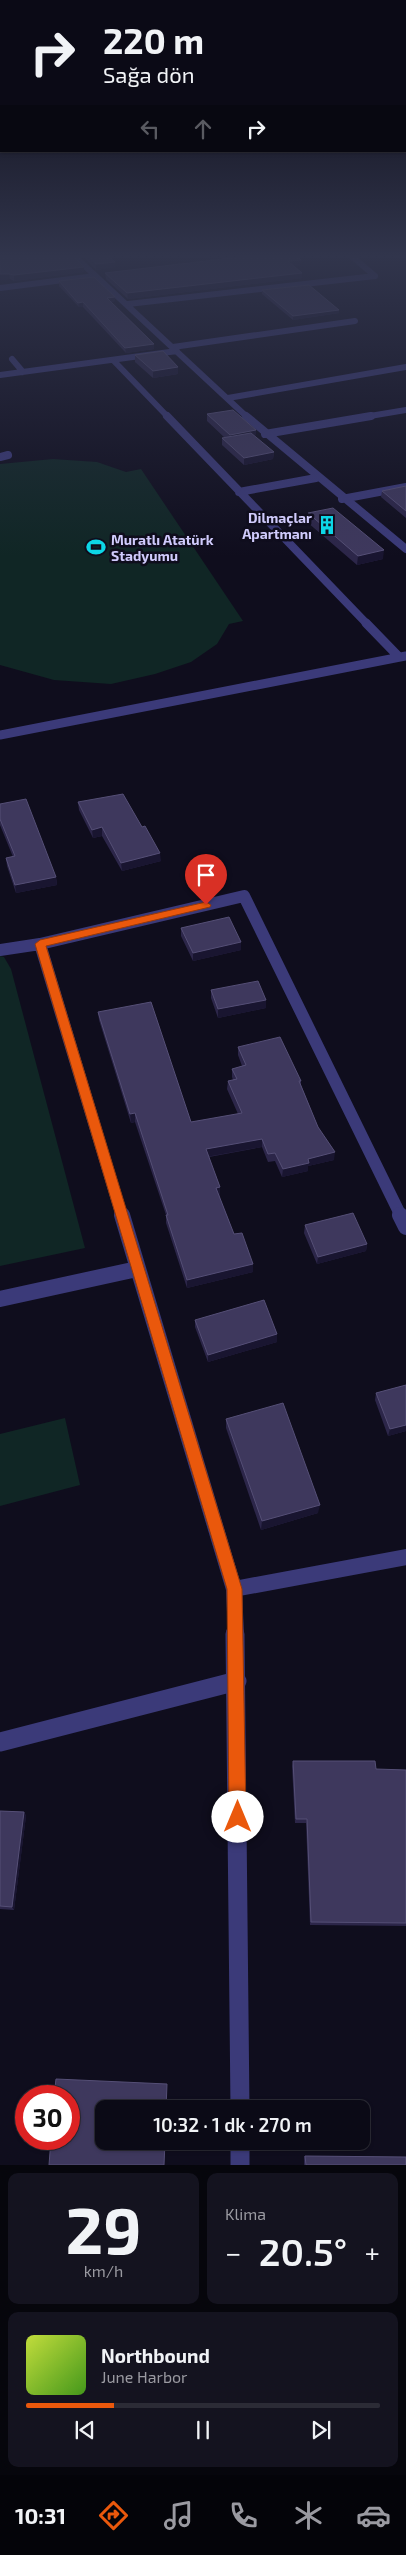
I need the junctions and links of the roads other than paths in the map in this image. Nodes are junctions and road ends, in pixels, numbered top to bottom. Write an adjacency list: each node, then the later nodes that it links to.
1 (147, 354): 4 (street)
2 (180, 354): 8 (street)
3 (12, 358): 6 (street)
4 (113, 360): 6 (street); 13 (street)
5 (406, 368): 8 (street)
6 (23, 372): 7 (street)
7 (0, 375)
8 (228, 398): 10 (street)
9 (406, 410): 10 (street)
10 (265, 434): 11 (street)
11 (316, 478): 13 (street); 14 (street)
12 (406, 487): 14 (street)
13 (239, 492): 16 (street)
14 (342, 499): 15 (street)
15 (406, 549)
16 (402, 656): 17 (street)
17 (0, 734)
18 (0, 936): 20 (street)
19 (40, 944): 20 (street); 21 (street); 22 (street)
20 (2, 950)
21 (406, 1227)
22 (137, 1268): 23 (street); 25 (street)
23 (0, 1299)
24 (406, 1557): 25 (street)
25 (234, 1589): 26 (street)
26 (237, 1681): 27 (street); 28 (street)
27 (0, 1742)
28 (240, 2100)
29 (240, 2150): 30 (street)
30 (240, 2165)

